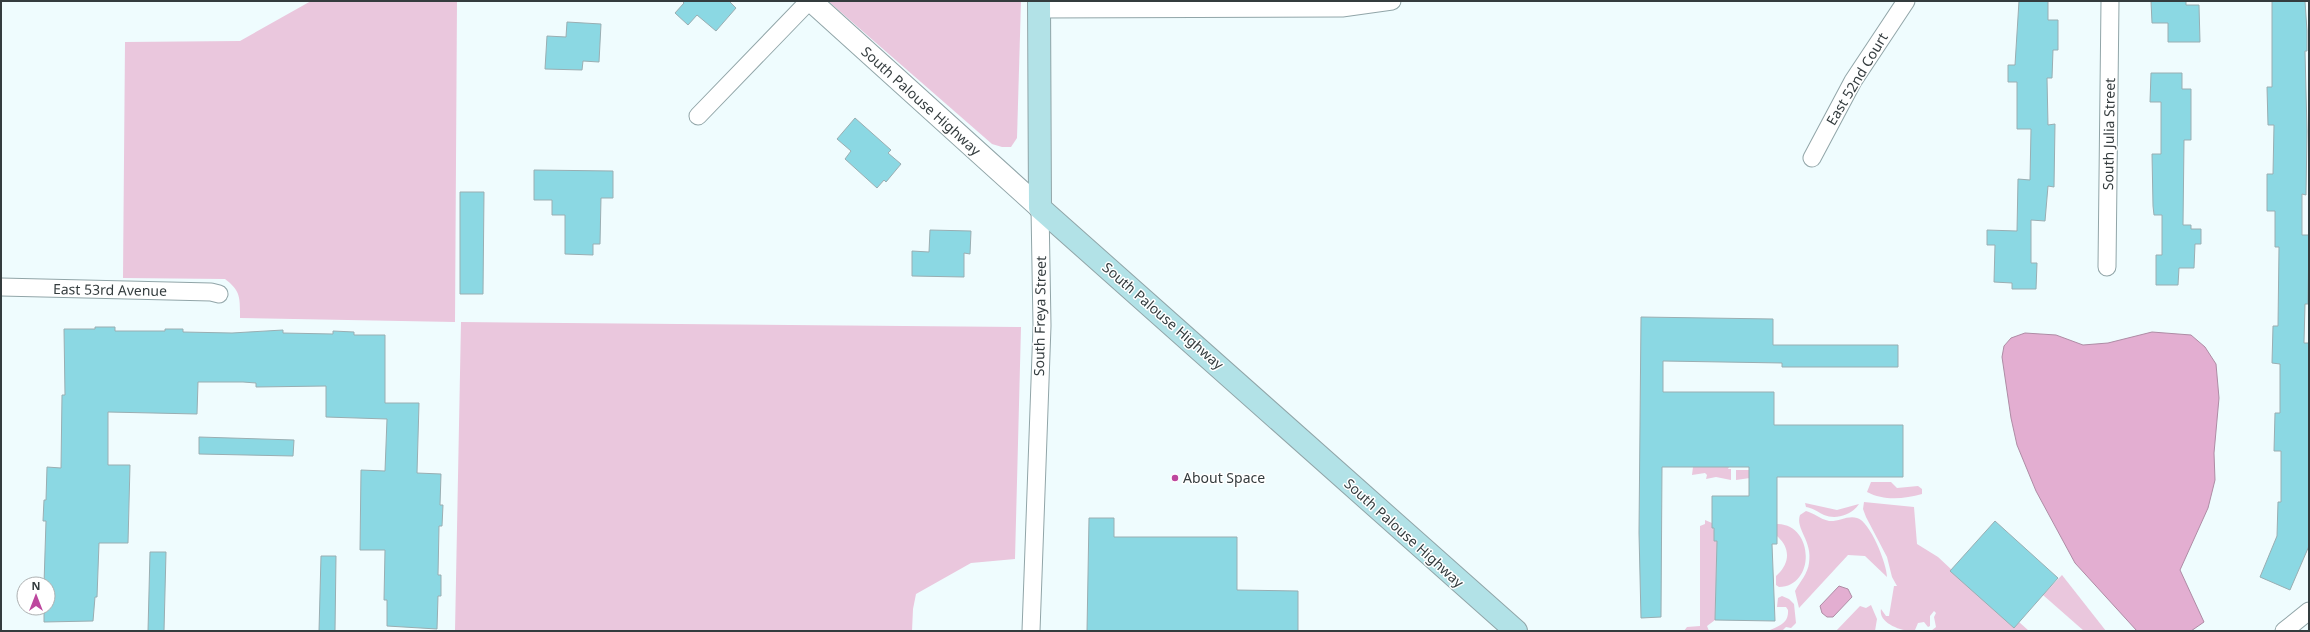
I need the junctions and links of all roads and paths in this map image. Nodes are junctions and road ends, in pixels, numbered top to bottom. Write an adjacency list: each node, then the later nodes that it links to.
1 (810, 1): 6 (street); 8 (street, South Palouse Highway)
2 (1392, 1): 5 (street)
3 (1906, 1): 7 (street, East 52nd Court)
4 (2110, 1): 9 (street, South Julia Street)
5 (1038, 5): 8 (main road, South Freya Street)
6 (698, 116)
7 (1812, 158)
8 (1040, 208): 13 (street, South Freya Street); 14 (main road, South Palouse Highway)
9 (2107, 267)
10 (1, 287): 11 (street, East 53rd Avenue)
11 (219, 294)
12 (2309, 611): 15 (street)
13 (1031, 631)
14 (1516, 631)
15 (2284, 631)

